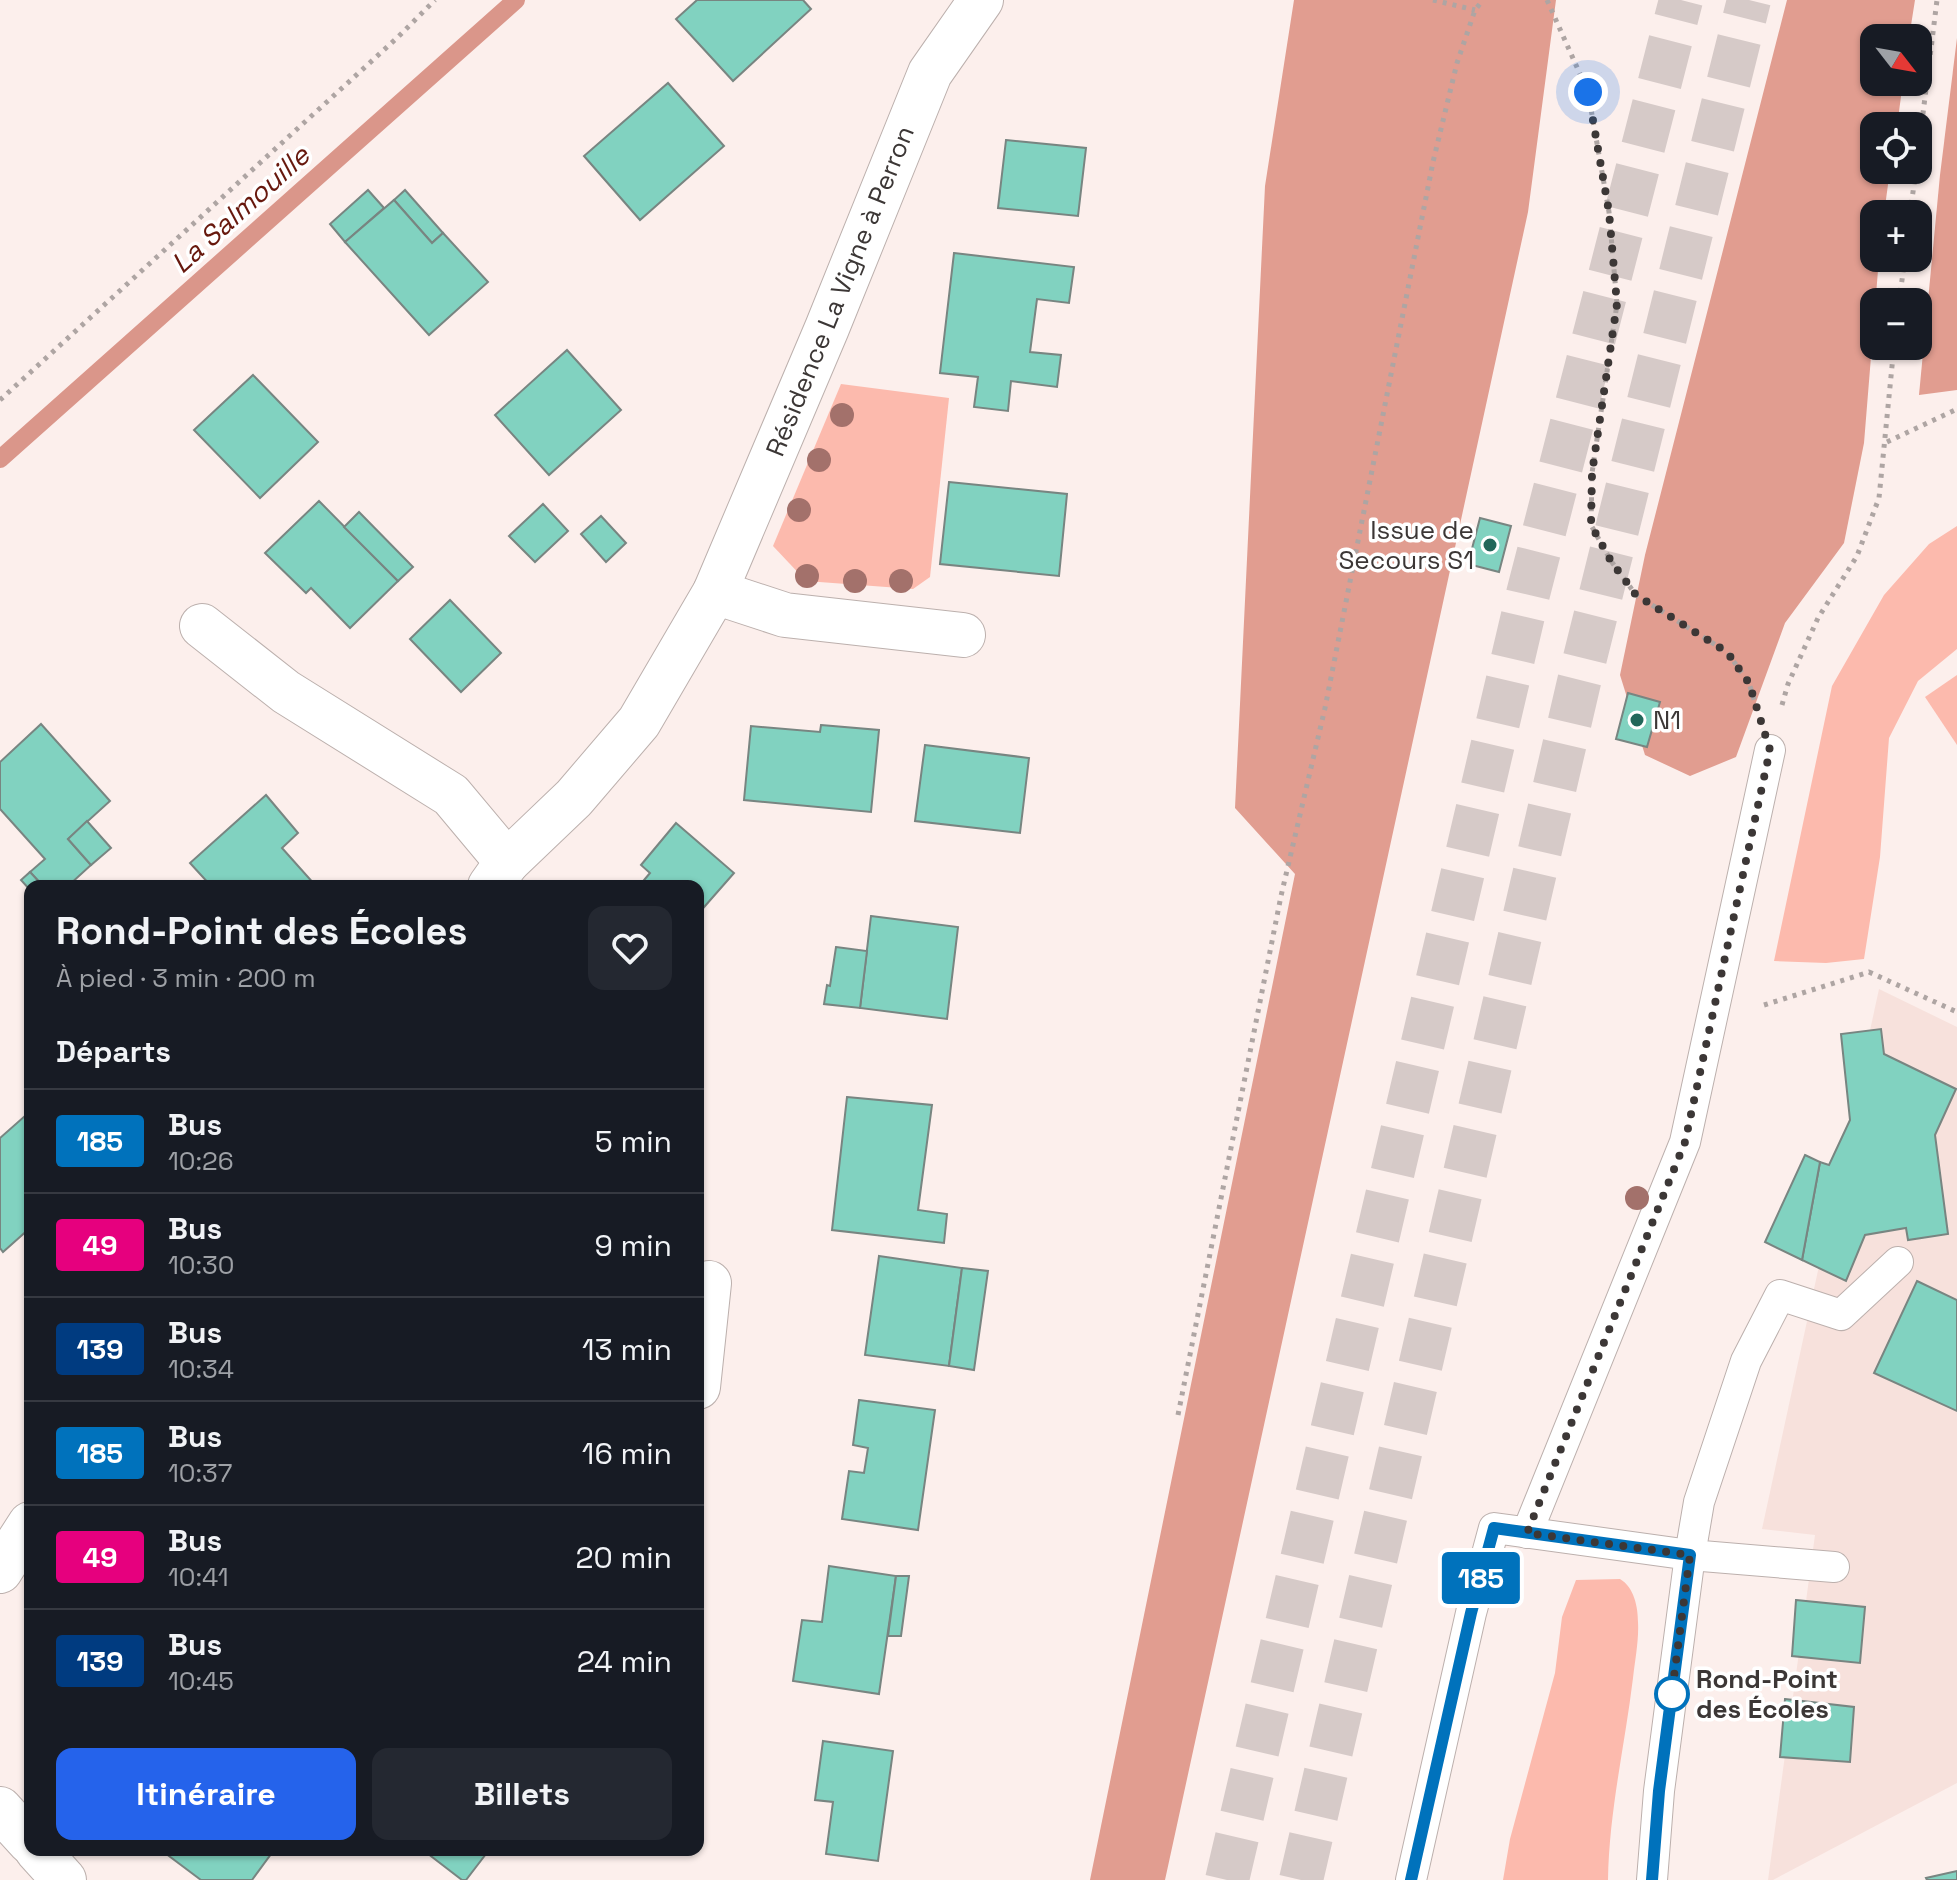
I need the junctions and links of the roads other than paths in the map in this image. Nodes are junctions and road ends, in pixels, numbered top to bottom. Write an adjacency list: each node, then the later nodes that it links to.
1 (981, 0): 2 (street, Résidence La Vigne à Perron)
2 (715, 592): 4 (street); 6 (street, Résidence La Vigne à Perron)
3 (202, 626): 6 (street, Résidence La Vigne à Perron)
4 (963, 635)
5 (1770, 750): 11 (lane)
6 (498, 874)
7 (1898, 1262): 12 (lane)
8 (709, 1283): 9 (street)
9 (704, 1330)
10 (24, 1533): 14 (street)
11 (1527, 1533): 12 (lane); 19 (lane)
12 (1690, 1555): 13 (lane); 20 (lane)
13 (1834, 1567)
14 (0, 1571)
15 (0, 1809): 16 (street)
16 (24, 1835)
17 (42, 1856): 18 (street)
18 (64, 1880)
19 (1411, 1880)
20 (1652, 1880)

